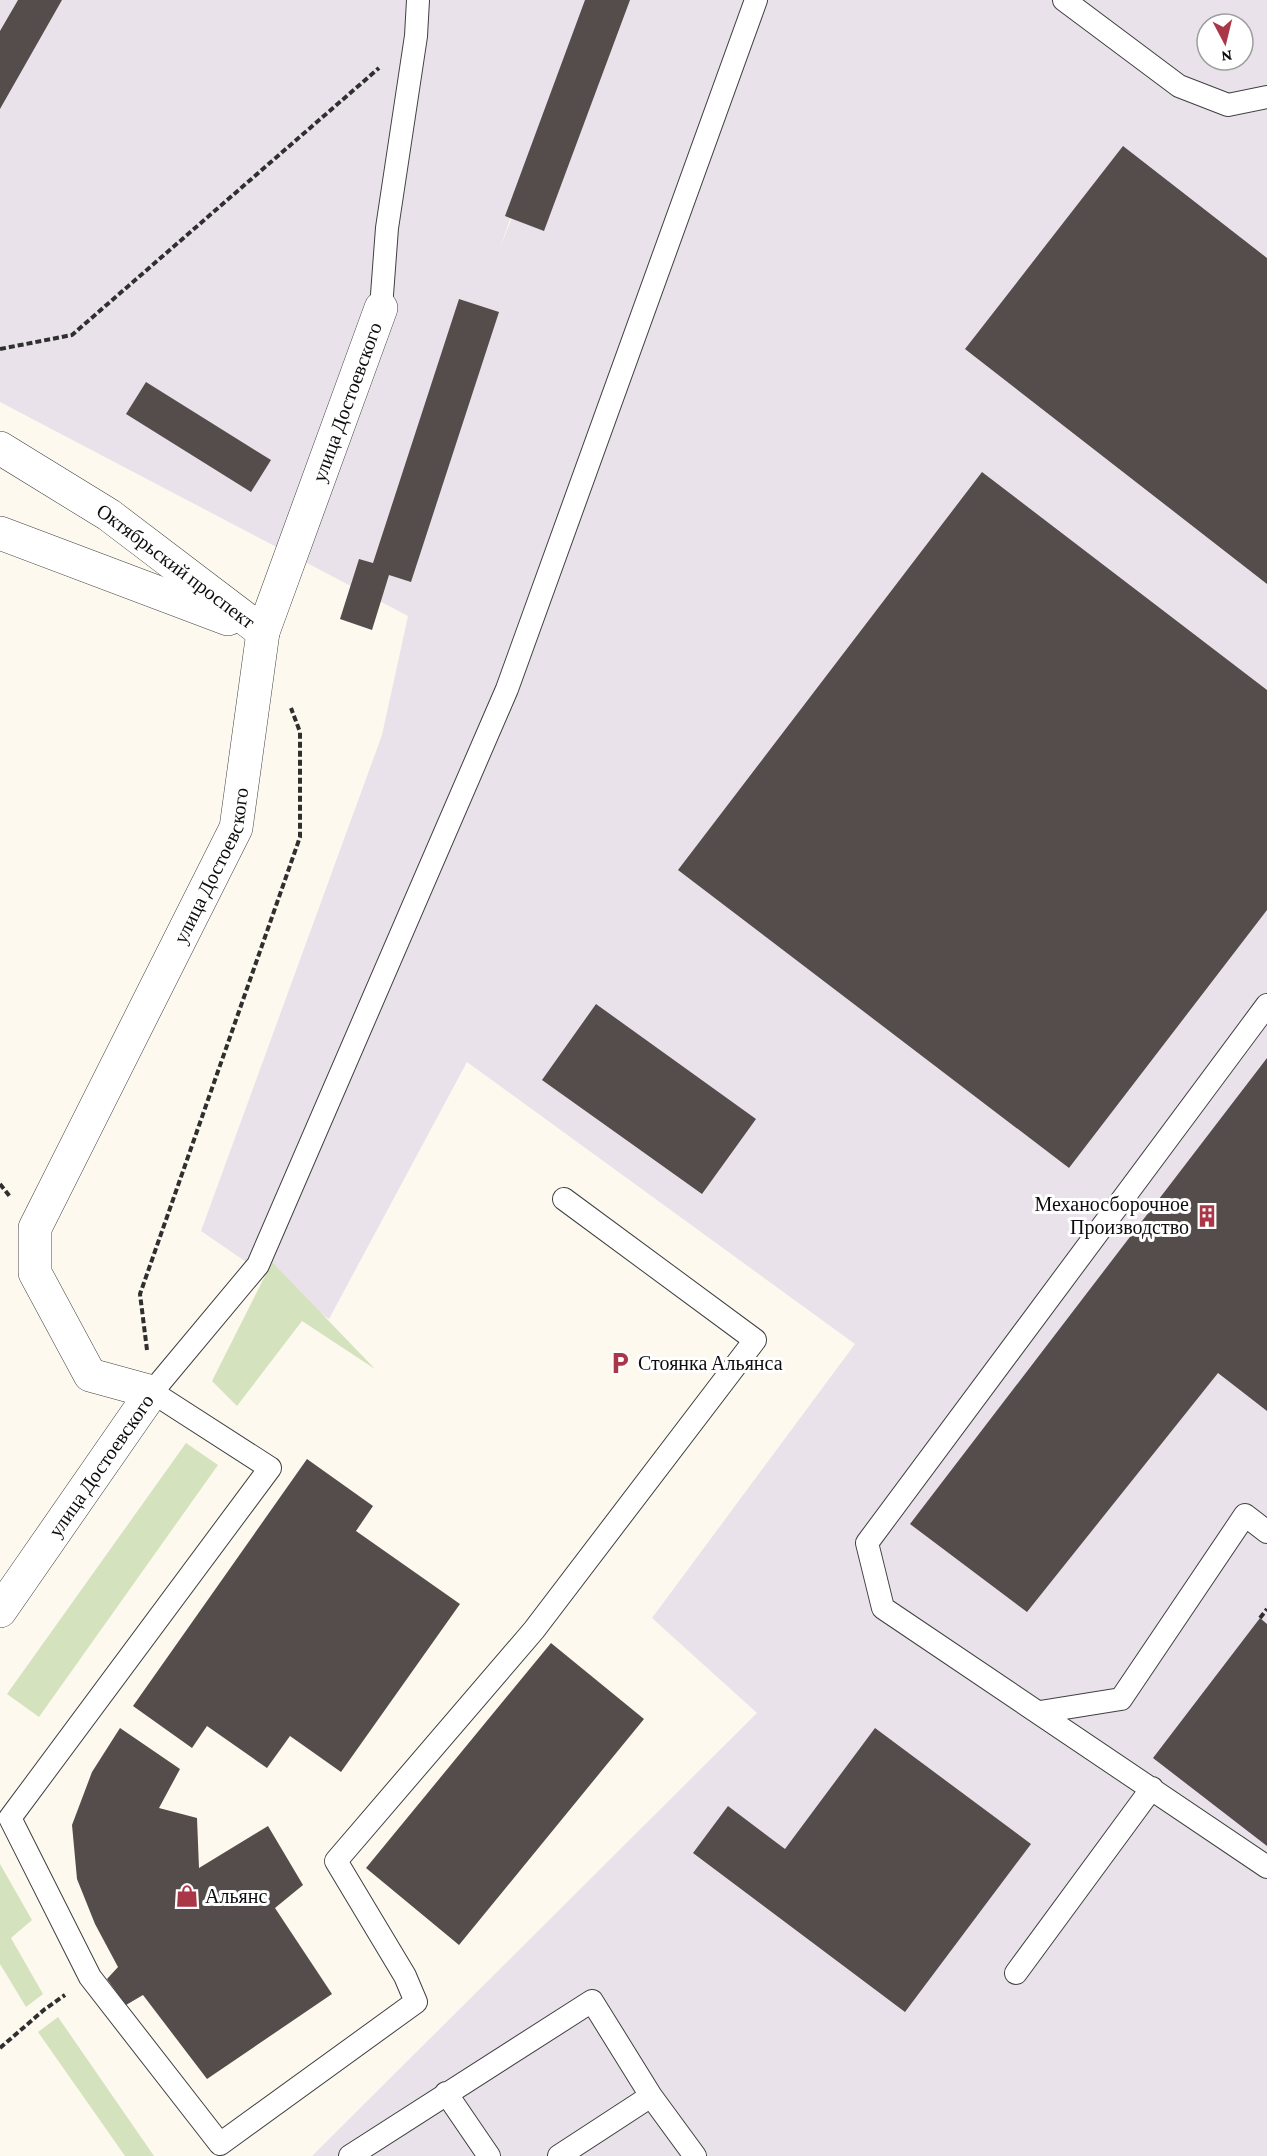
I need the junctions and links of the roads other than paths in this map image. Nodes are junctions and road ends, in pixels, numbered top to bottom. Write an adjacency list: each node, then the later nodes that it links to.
1 (418, 0): 5 (lane, улица Достоевского)
2 (756, 0): 11 (lane)
3 (1064, 0): 4 (lane)
4 (1267, 97)
5 (381, 308): 8 (street, улица Достоевского)
6 (0, 448): 8 (street, Октябрьский проспект)
7 (0, 533): 8 (street, Октябрьский проспект)
8 (263, 632): 11 (street, улица Достоевского)
9 (1267, 1005): 14 (lane)
10 (564, 1199): 16 (lane)
11 (152, 1392): 13 (street, улица Достоевского); 16 (lane)
12 (1267, 1532): 14 (lane)
13 (0, 1611)
14 (1040, 1712): 15 (lane)
15 (1152, 1788): 17 (lane); 18 (lane)
16 (5, 1812)
17 (1267, 1867)
18 (1016, 1973)
19 (446, 2093): 20 (lane); 21 (lane); 22 (lane)
20 (651, 2096): 23 (lane); 24 (lane)
21 (350, 2156)
22 (489, 2156)
23 (560, 2156)
24 (695, 2156)

